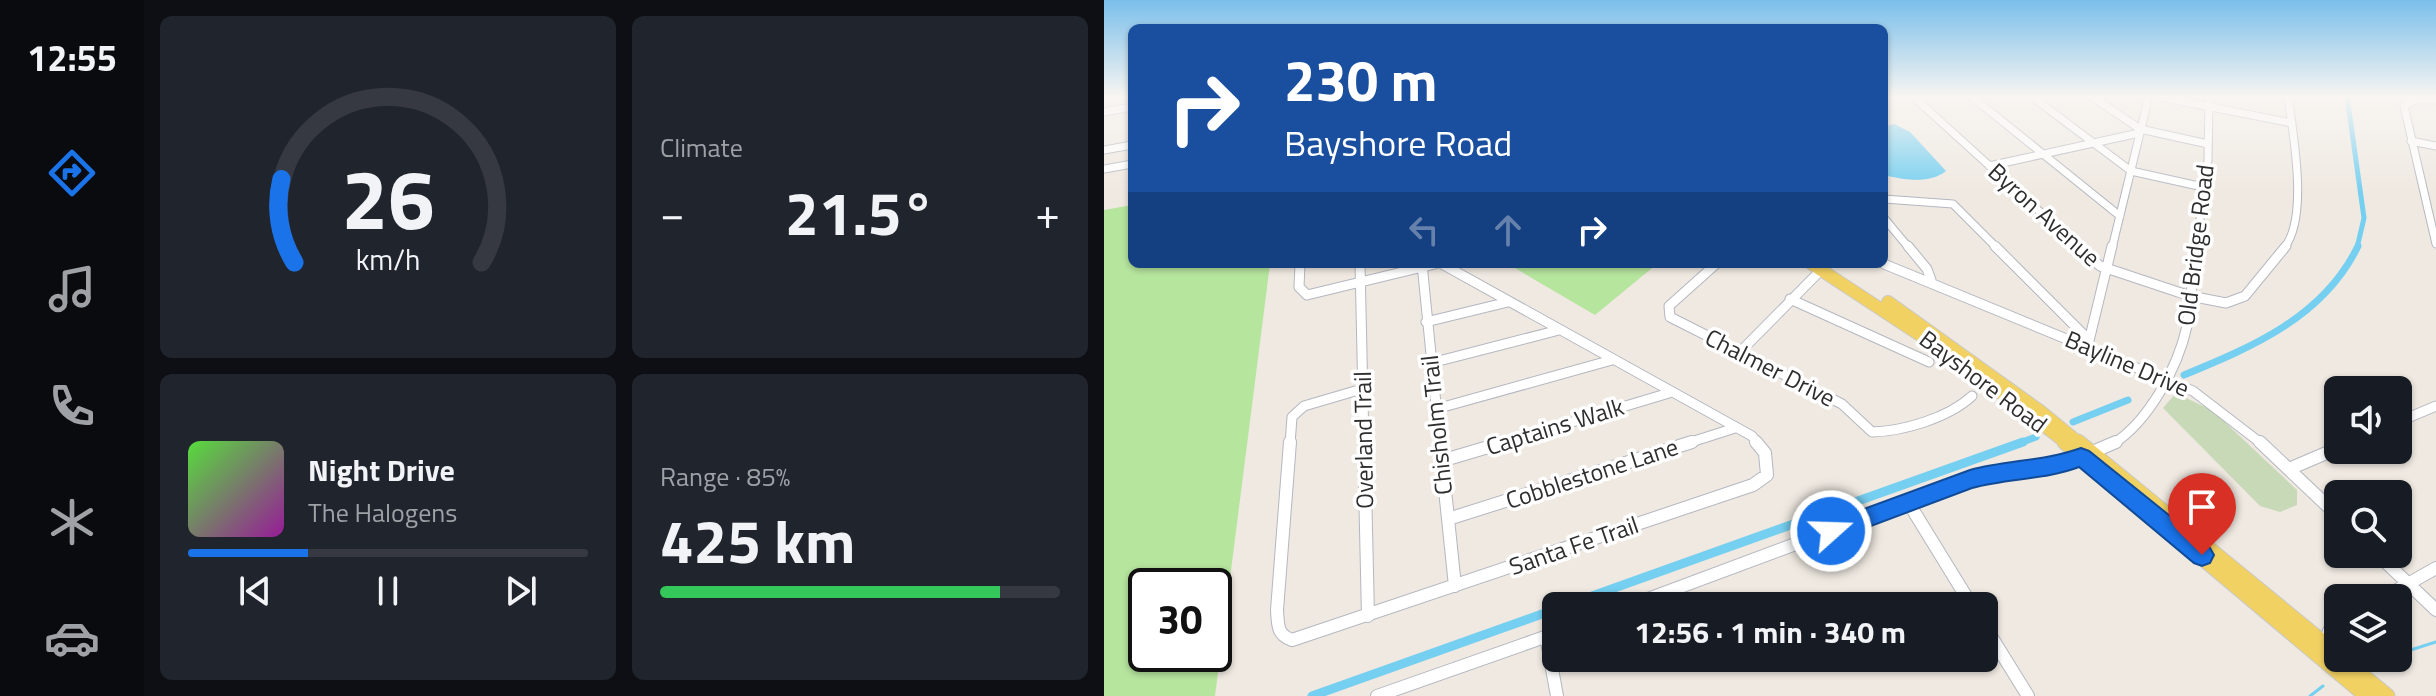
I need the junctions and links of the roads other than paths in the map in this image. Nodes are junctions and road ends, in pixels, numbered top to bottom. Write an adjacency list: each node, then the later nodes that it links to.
1 (1948, 128): 17 (street, Byron Avenue)
2 (2011, 128): 15 (street)
3 (2075, 128): 10 (street)
4 (2136, 128): 8 (street)
5 (2208, 128): 11 (street, Old Bridge Road)
6 (2292, 128): 38 (street, Byron Avenue)
7 (2409, 128): 9 (street)
8 (2140, 131): 10 (street); 11 (street); 19 (street)
9 (2411, 141): 13 (street); 22 (street)
10 (2094, 143): 15 (street); 19 (street)
11 (2208, 144): 20 (street, Old Bridge Road)
12 (1128, 146): 14 (street)
13 (2436, 146)
14 (1104, 150)
15 (2042, 154): 17 (street); 23 (street)
16 (1128, 165): 18 (street)
17 (1989, 166): 35 (street, Byron Avenue)
18 (1104, 169)
19 (2131, 171): 20 (street); 23 (street)
20 (2203, 187): 38 (street, Old Bridge Road)
21 (1888, 199): 43 (street)
22 (2432, 213): 25 (street)
23 (2120, 216): 35 (street)
24 (1888, 223): 37 (street)
25 (2436, 244)
26 (1888, 266): 37 (street, Bayline Drive)
27 (1300, 268): 36 (street)
28 (1360, 268): 36 (street, Overland Trail)
29 (1415, 268): 36 (street)
30 (1422, 268): 41 (street, Chisholm Trail)
31 (1449, 268): 40 (street, Santa Fe Trail)
32 (1711, 268): 44 (street, Chalmer Drive)
33 (1818, 268): 39 (street)
34 (1823, 268): 56 (main road, Bayshore Road)
35 (2107, 270): 38 (street, Byron Avenue); 43 (street)
36 (1360, 283): 49 (street, Overland Trail)
37 (1932, 283): 43 (street, Bayline Drive)
38 (2190, 296): 48 (street, Old Bridge Road)
39 (1790, 299): 44 (street); 46 (street)
40 (1508, 302): 41 (street); 42 (street, Santa Fe Trail)
41 (1426, 322): 47 (street, Chisholm Trail)
42 (1559, 330): 45 (street, Santa Fe Trail); 47 (street)
43 (2088, 343): 48 (street, Bayline Drive)
44 (1740, 352): 51 (street, Chalmer Drive)
45 (1612, 360): 50 (street, Santa Fe Trail); 53 (street)
46 (1929, 362)
47 (1431, 363): 53 (street, Chisholm Trail)
48 (2164, 376): 56 (street, Old Bridge Road); 59 (street, Bayline Drive)
49 (1362, 389): 70 (street, Overland Trail); 70 (street, Santa Fe Trail)
50 (1669, 393): 55 (street, Santa Fe Trail); 58 (street, Captains Walk)
51 (1972, 396)
52 (2436, 406): 54 (street)
53 (1436, 409): 58 (street, Chisholm Trail)
54 (2412, 416)
55 (1735, 428): 62 (street, Cobblestone Lane); 66 (street, Santa Fe Trail)
56 (2086, 454): 60 (street, Old Bridge Road); 72 (main road, Bayshore Road); 79 (main road, Bayshore Road)
57 (2324, 454): 59 (street)
58 (1441, 461): 62 (street, Chisholm Trail)
59 (2289, 469): 61 (street, Bayline Drive)
60 (1908, 502): 67 (street, Old Bridge Road); 68 (street)
61 (2324, 503)
62 (1448, 519): 66 (street, Chisholm Trail)
63 (2391, 568): 65 (street)
64 (2436, 568): 65 (street)
65 (2407, 583): 69 (street)
66 (1455, 586): 70 (street, Santa Fe Trail)
67 (1667, 592)
68 (1963, 592)
69 (2436, 610)
70 (1368, 616)
71 (1542, 638): 76 (street)
72 (2324, 644)
73 (1998, 648): 78 (street)
74 (1555, 672): 77 (street)
75 (2358, 672): 80 (main road, Bayshore Road)
76 (1377, 696)
77 (1557, 696)
78 (2028, 696)
79 (2367, 696)
80 (2387, 696)

